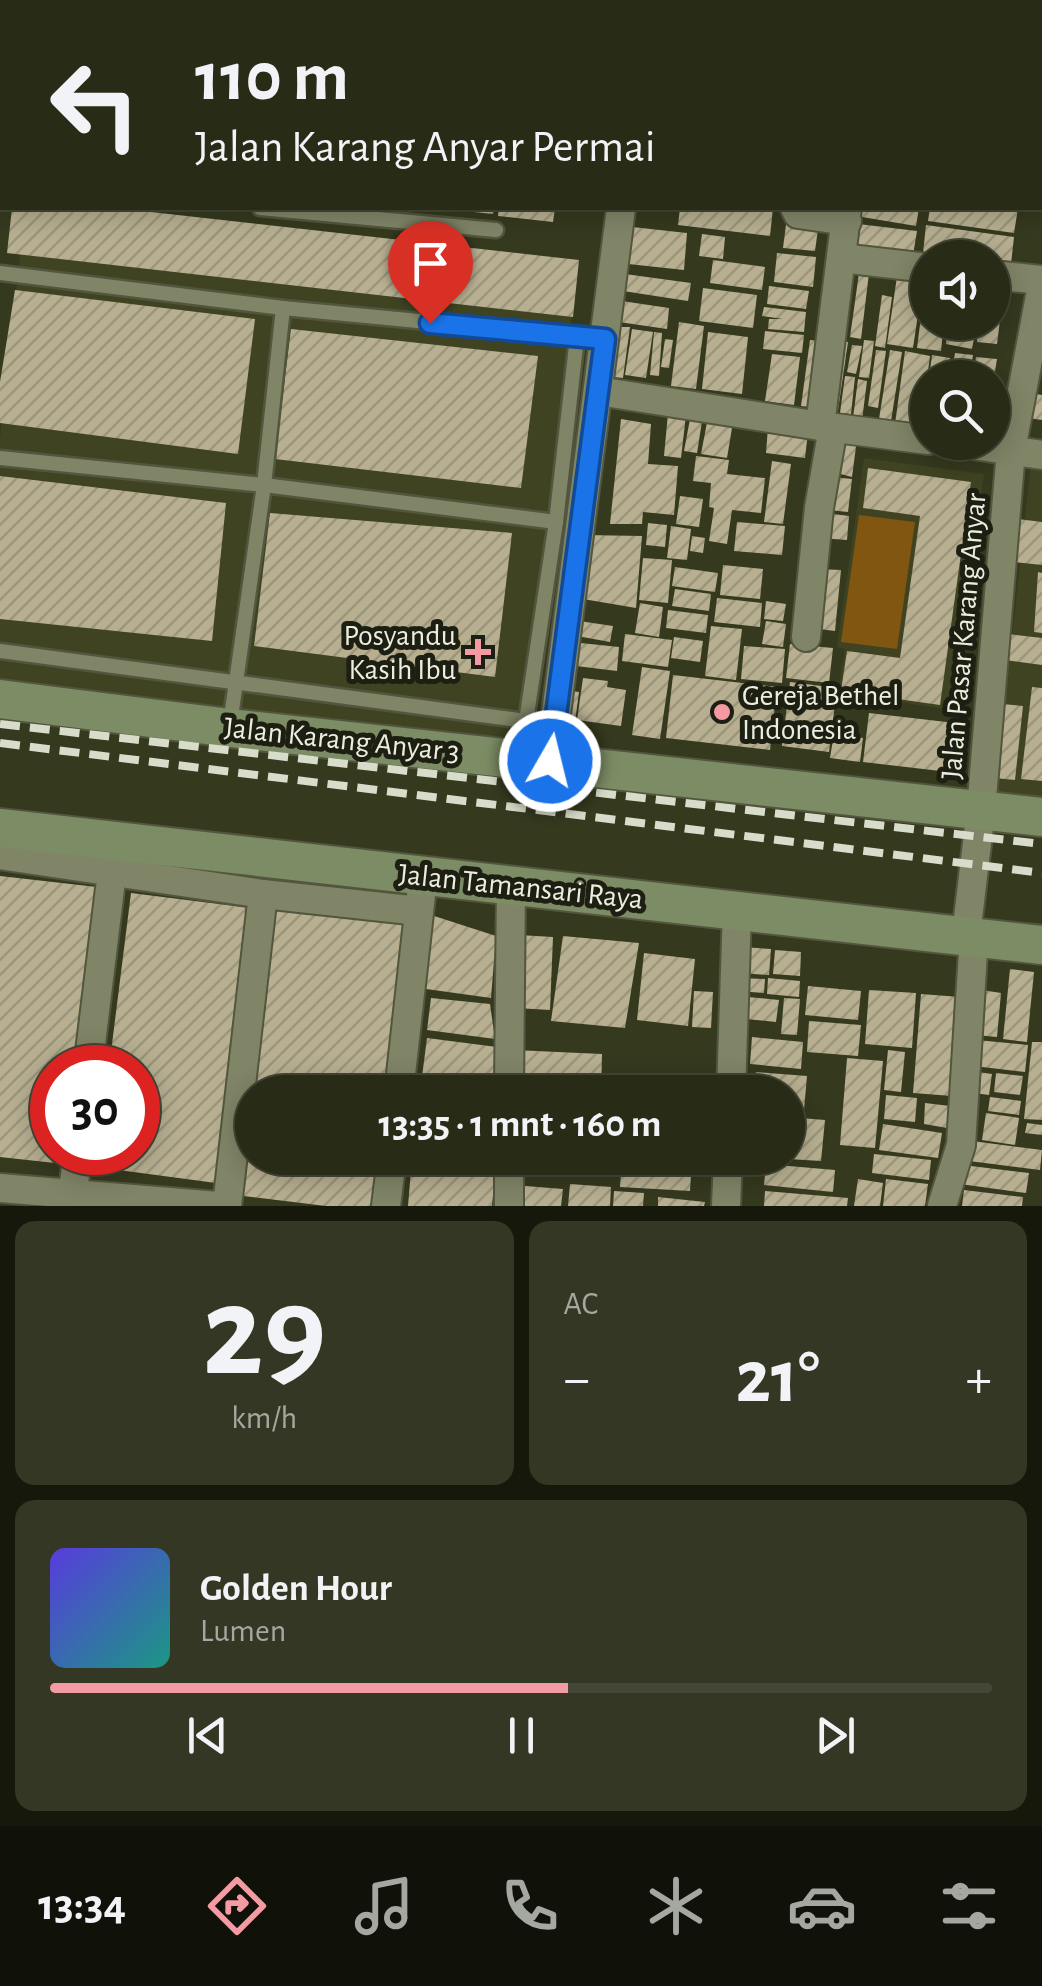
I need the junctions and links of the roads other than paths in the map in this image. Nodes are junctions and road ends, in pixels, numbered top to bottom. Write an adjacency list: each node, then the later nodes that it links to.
1 (281, 210): 5 (lane)
2 (621, 210): 12 (street)
3 (796, 210): 4 (street)
4 (847, 214): 6 (street)
5 (496, 230)
6 (841, 258): 7 (street); 14 (street)
7 (910, 266)
8 (0, 273): 11 (lane)
9 (1010, 277): 10 (street)
10 (1042, 282): 16 (street, Jalan Pasar Karang Anyar)
11 (283, 308): 12 (lane); 19 (lane)
12 (589, 338): 13 (street); 20 (lane)
13 (598, 391): 14 (street); 26 (street)
14 (827, 427): 15 (street); 21 (street)
15 (910, 438)
16 (1011, 450): 17 (street); 27 (street, Jalan Pasar Karang Anyar)
17 (1042, 454)
18 (0, 458): 19 (lane)
19 (264, 486): 20 (lane); 23 (lane)
20 (556, 522): 23 (lane)
21 (806, 637)
22 (0, 651): 23 (lane)
23 (236, 683): 25 (lane)
24 (0, 700): 25 (street, Jalan Karang Anyar 3)
25 (230, 728): 26 (street, Jalan Karang Anyar 3)
26 (550, 761): 27 (street, Jalan Karang Anyar 3)
27 (981, 810): 28 (street, Jalan Karang Anyar 3); 36 (street, Jalan Pasar Karang Anyar)
28 (1042, 817)
29 (0, 828): 31 (street, Jalan Tamansari Raya)
30 (0, 855): 31 (street)
31 (114, 856): 33 (street, Jalan Tamansari Raya); 34 (street); 38 (street)
32 (511, 884): 33 (street, Jalan Tamansari Raya); 35 (street, Jalan Tamansari Raya); 40 (street)
33 (422, 893): 34 (street); 39 (street)
34 (263, 894): 50 (street)
35 (737, 910): 36 (street, Jalan Tamansari Raya); 41 (street)
36 (970, 935): 37 (street, Jalan Tamansari Raya); 54 (street, Jalan Pasar Karang Anyar)
37 (1042, 945)
38 (91, 1045)
39 (401, 1075)
40 (510, 1075)
41 (732, 1075)
42 (76, 1175): 48 (street)
43 (390, 1175): 51 (street)
44 (509, 1175): 52 (street)
45 (727, 1175): 53 (street)
46 (0, 1188): 48 (street)
47 (0, 1200): 48 (street)
48 (74, 1202): 49 (street)
49 (218, 1206)
50 (227, 1206)
51 (386, 1206)
52 (508, 1206)
53 (726, 1206)
54 (942, 1206)

